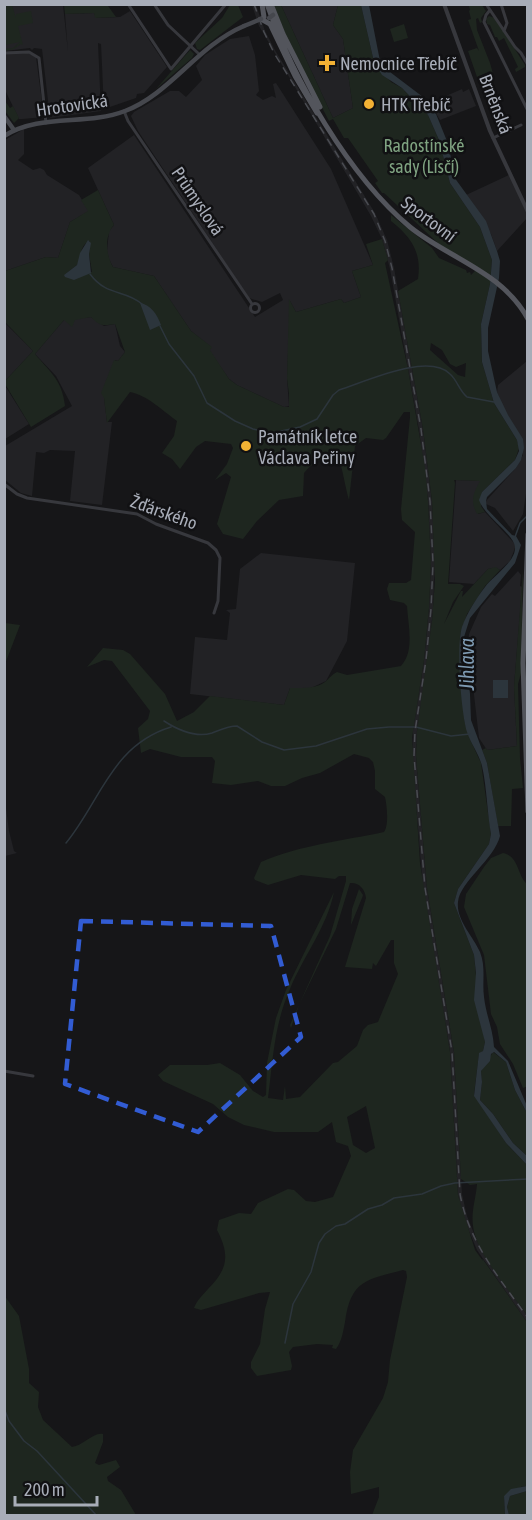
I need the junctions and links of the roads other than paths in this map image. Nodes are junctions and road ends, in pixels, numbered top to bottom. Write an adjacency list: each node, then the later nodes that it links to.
1 (128, 4): 12 (street)
2 (154, 4): 12 (street)
3 (226, 4): 12 (street)
4 (262, 4): 10 (main road)
5 (269, 4): 10 (main road); 23 (main road, Sportovní)
6 (486, 4): 9 (street)
7 (501, 4): 11 (street)
8 (444, 5): 25 (street, Brněnská)
9 (490, 10): 11 (street); 18 (street)
10 (269, 16): 15 (main road, Hrotovická, bridge); 23 (main road); 23 (main road)
11 (504, 31): 14 (street)
12 (191, 46): 15 (street)
13 (4, 53): 20 (street)
14 (524, 53): 16 (street)
15 (199, 54): 17 (main road, Hrotovická)
16 (528, 65)
17 (124, 111): 20 (main road, Hrotovická); 28 (street, Průmyslová)
18 (528, 111)
19 (4, 116): 22 (main road)
20 (46, 123): 22 (main road, Hrotovická)
21 (521, 125): 25 (street)
22 (14, 130): 24 (main road, Hrotovická)
23 (330, 131): 29 (main road, Sportovní)
24 (4, 136)
25 (493, 138): 26 (street, Brněnská)
26 (526, 200): 27 (street, Brněnská)
27 (528, 212)
28 (252, 304)
29 (526, 312): 30 (main road, Sportovní)
30 (528, 319)
31 (4, 484): 34 (street, Žďárského)
32 (528, 534): 33 (main road)
33 (526, 606): 35 (main road)
34 (214, 613)
35 (528, 812)
36 (4, 1071): 37 (street)
37 (33, 1076)

